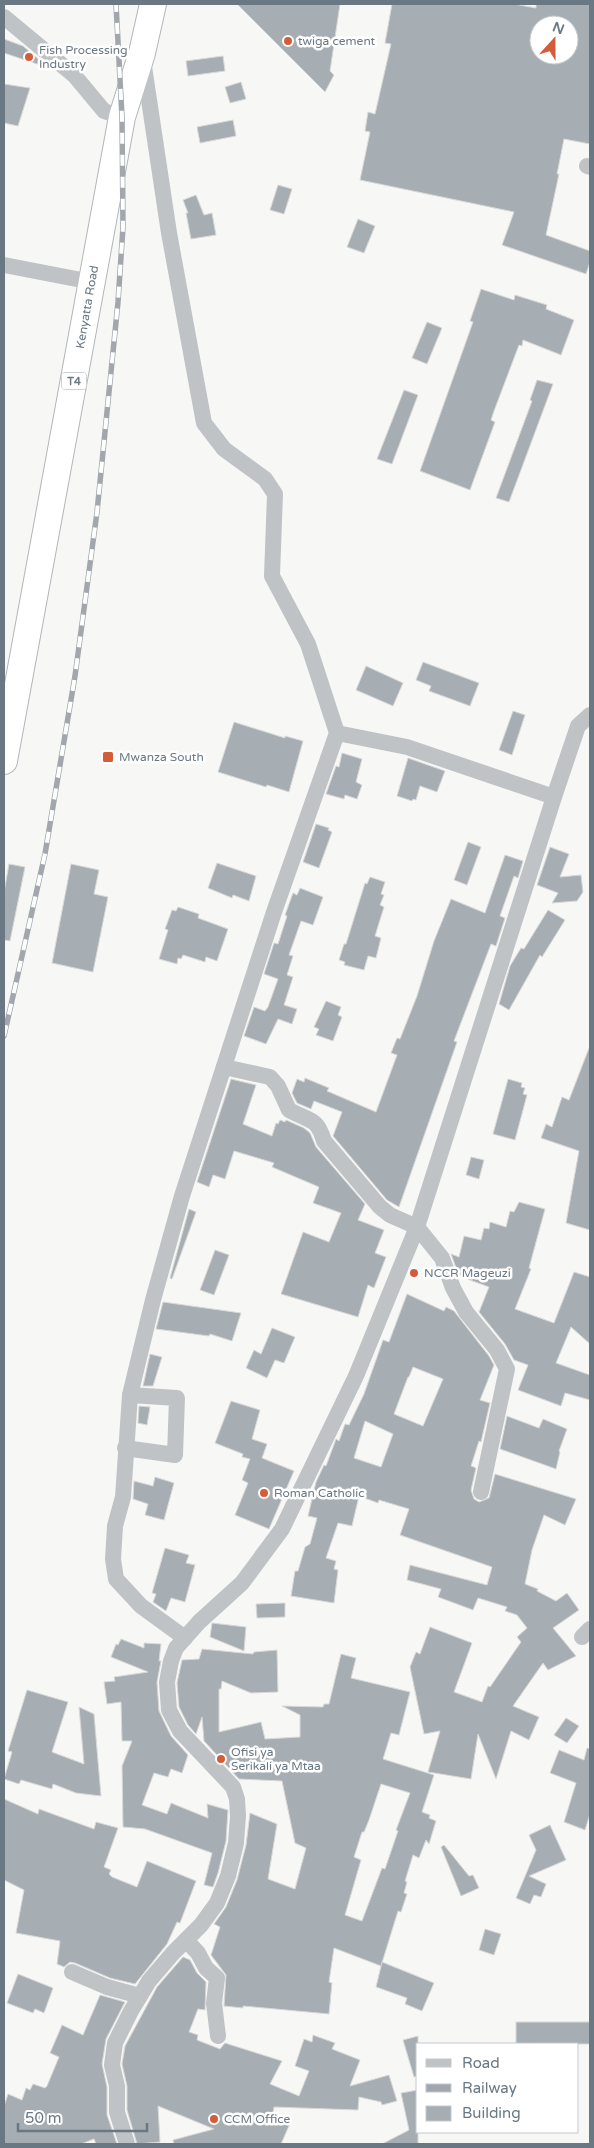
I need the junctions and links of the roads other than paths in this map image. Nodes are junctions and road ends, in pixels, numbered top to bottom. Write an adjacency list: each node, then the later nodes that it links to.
1 (153, 4): 3 (highway, Kenyatta Road / T4)
2 (4, 18): 4 (street)
3 (142, 53): 4 (highway, Kenyatta Road / T4); 8 (street)
4 (122, 117): 6 (highway, Kenyatta Road / T4)
5 (4, 265): 6 (street)
6 (92, 282): 9 (highway, Kenyatta Road / T4)
7 (590, 715): 10 (street)
8 (336, 733): 10 (street); 11 (street)
9 (4, 761)
10 (554, 797): 12 (street)
11 (224, 1067): 12 (street); 13 (street)
12 (418, 1227): 15 (street); 16 (street)
13 (130, 1395): 14 (street); 14 (street)
14 (125, 1448): 16 (street)
15 (481, 1492)
16 (185, 1638): 17 (street)
17 (186, 1940): 19 (street); 20 (street)
18 (72, 1972): 19 (street)
19 (140, 1996): 21 (street)
20 (218, 2036)
21 (128, 2144)

